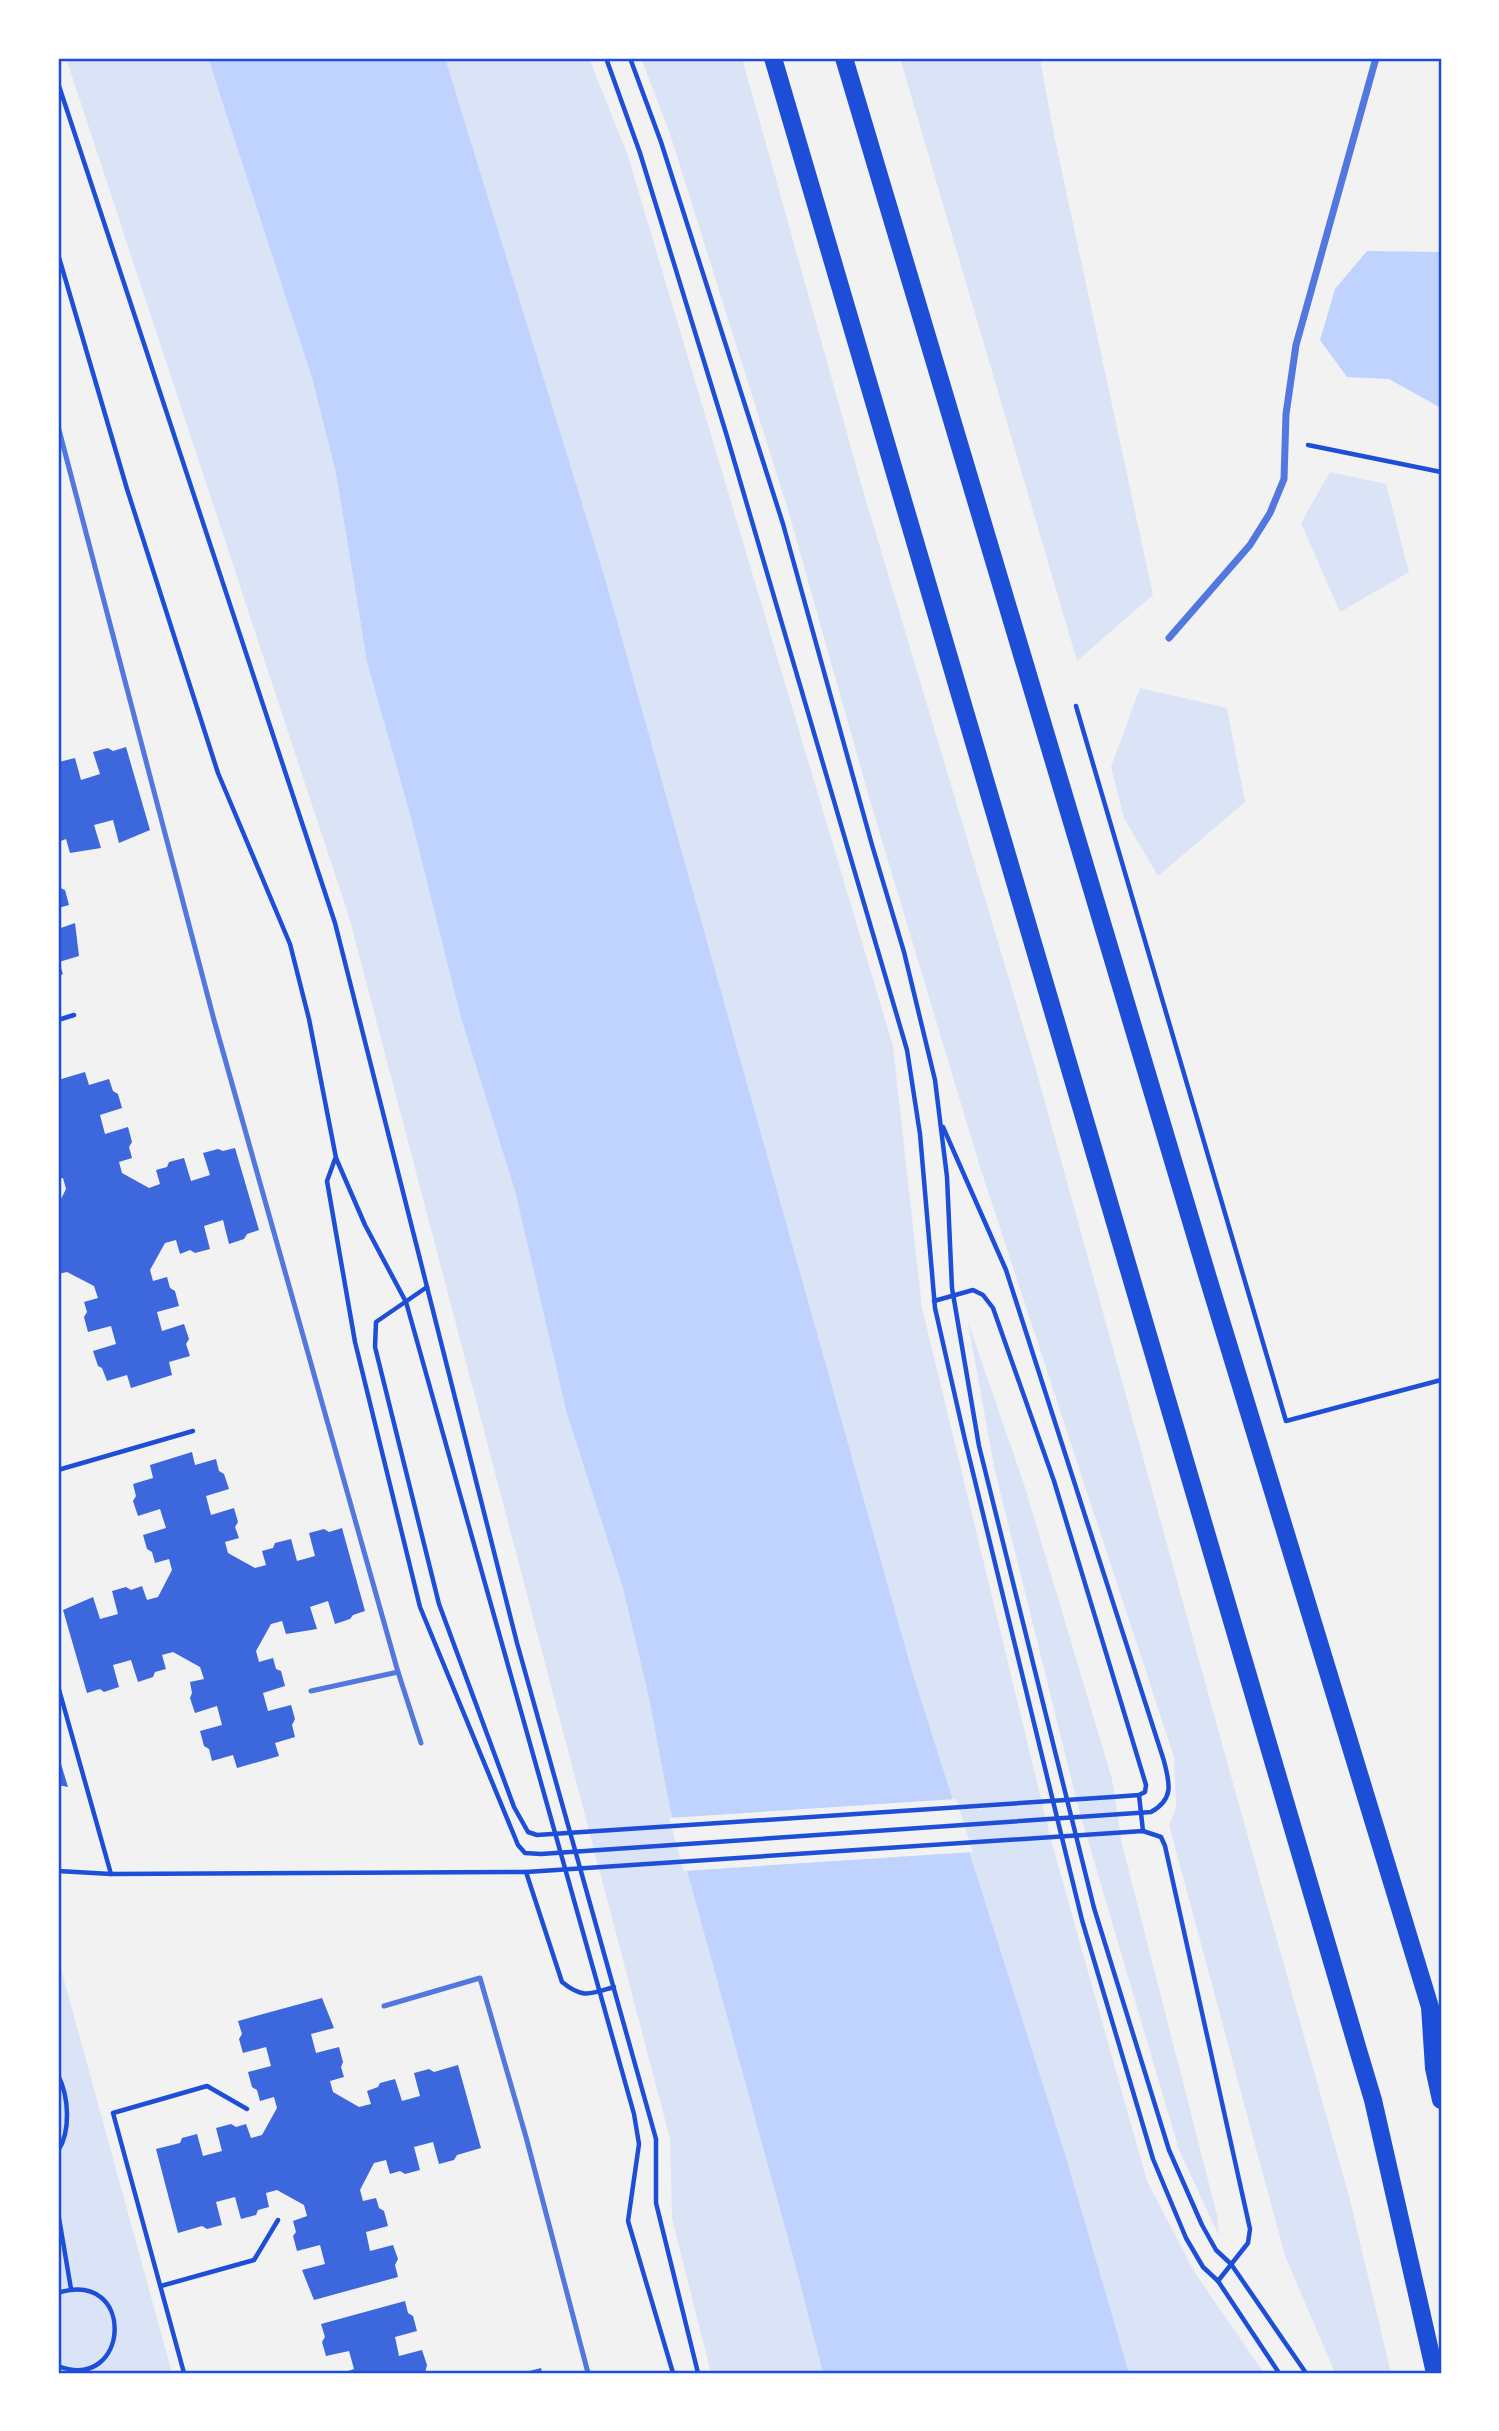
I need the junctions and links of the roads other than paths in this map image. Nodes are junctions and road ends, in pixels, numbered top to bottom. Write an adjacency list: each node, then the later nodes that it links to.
1 (774, 58): 13 (main road)
2 (844, 58): 10 (main road)
3 (1376, 58): 5 (street)
4 (58, 426): 6 (lane)
5 (1170, 638)
6 (398, 1672): 7 (lane); 8 (lane)
7 (311, 1691)
8 (421, 1743)
9 (384, 2006): 12 (lane)
10 (1436, 2012): 11 (main road)
11 (1441, 2100)
12 (588, 2373)
13 (1435, 2373)

